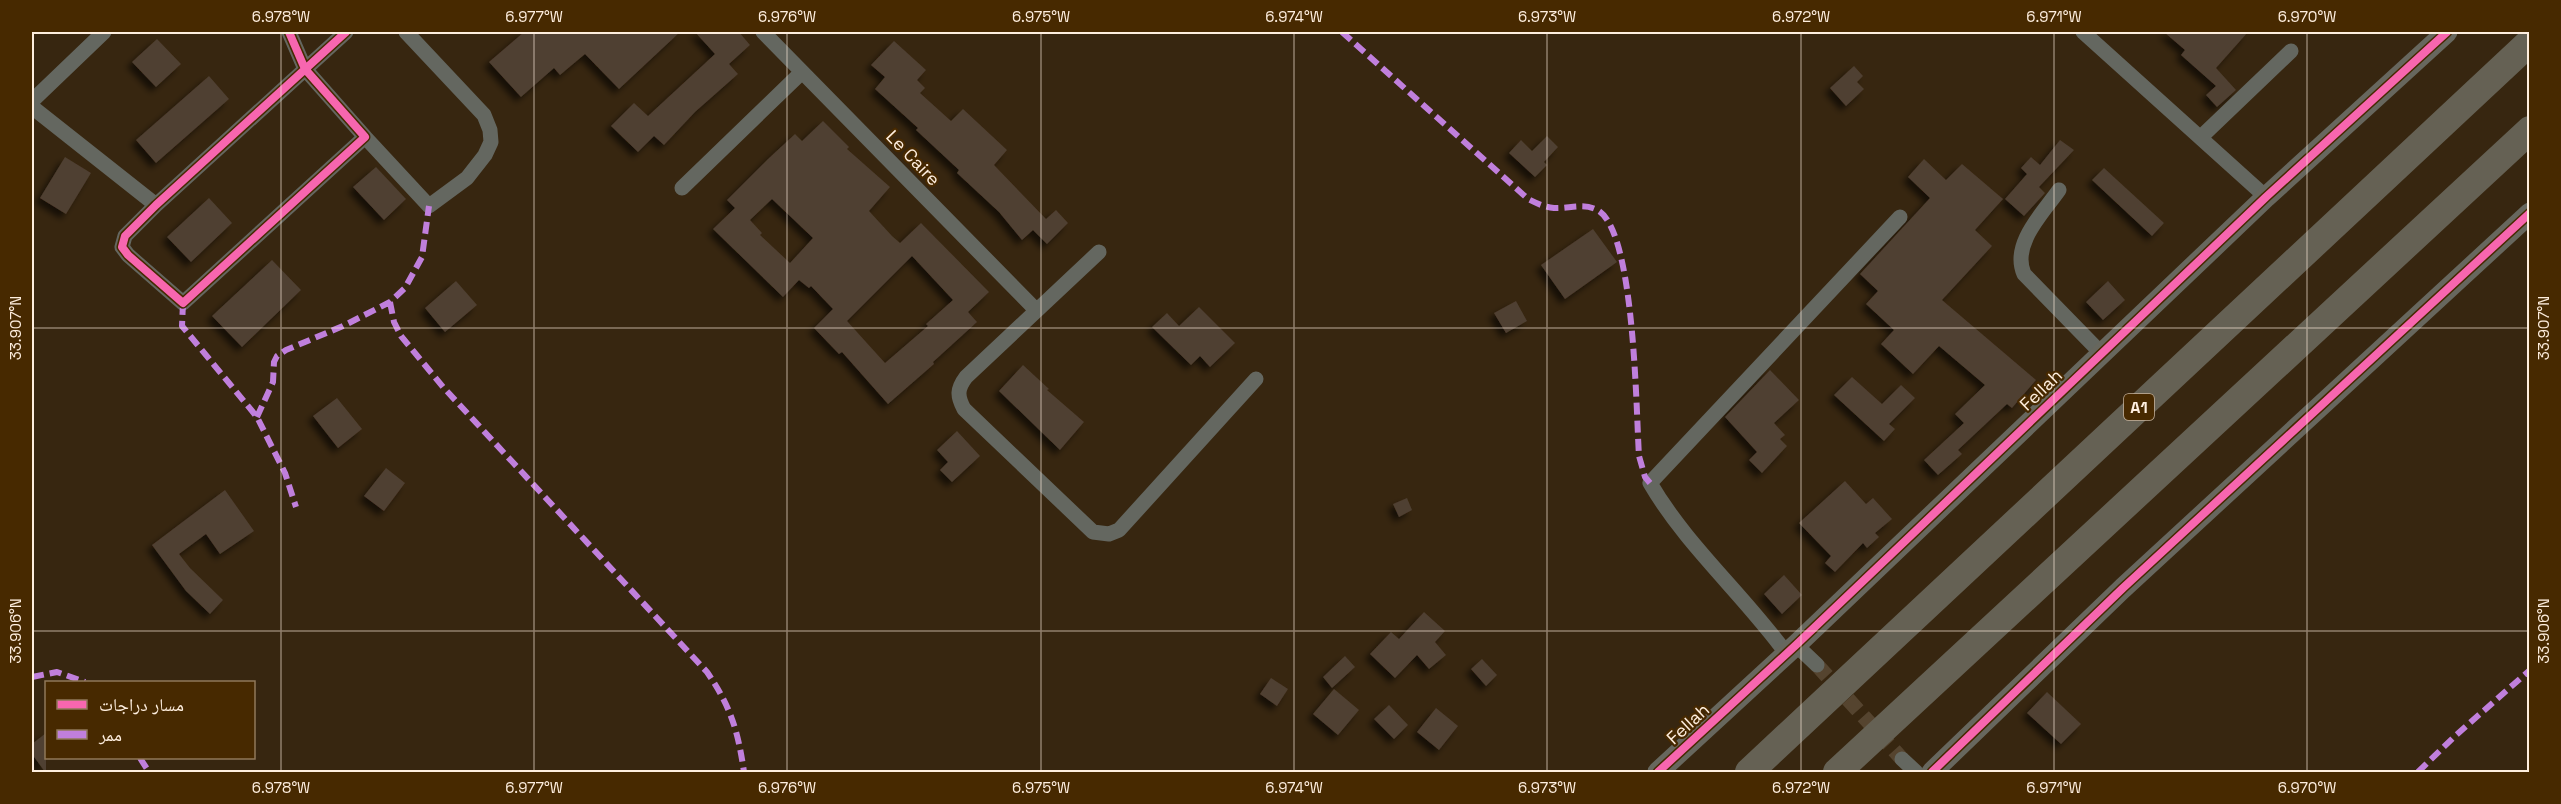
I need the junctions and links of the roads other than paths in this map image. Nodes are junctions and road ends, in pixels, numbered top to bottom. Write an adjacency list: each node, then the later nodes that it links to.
1 (104, 32): 12 (street)
2 (289, 32): 10 (street)
3 (346, 32): 10 (street)
4 (406, 32): 16 (street)
5 (763, 32): 11 (street, Le Caire)
6 (2084, 32): 15 (street)
7 (2447, 32): 19 (street, Fellah)
8 (2529, 42): 31 (highway, A1)
9 (2291, 51): 15 (street)
10 (306, 69): 16 (street); 20 (street)
11 (802, 72): 17 (street); 24 (street, Le Caire)
12 (32, 101)
13 (32, 107): 20 (street)
14 (2529, 130): 32 (highway)
15 (2201, 136): 19 (street)
16 (365, 137): 20 (street)
17 (682, 188)
18 (2059, 190): 25 (street)
19 (2266, 197): 25 (street, Fellah)
20 (156, 205)
21 (2529, 213): 34 (street)
22 (1900, 217): 27 (street)
23 (1099, 252): 24 (street)
24 (1036, 310): 26 (street)
25 (2102, 354): 27 (street, Fellah)
26 (1256, 379)
27 (1791, 649): 28 (street); 30 (street, Fellah)
28 (1816, 666)
29 (1902, 759): 33 (street)
30 (1658, 772)
31 (1749, 772)
32 (1837, 772)
33 (1916, 772)
34 (1932, 772)

